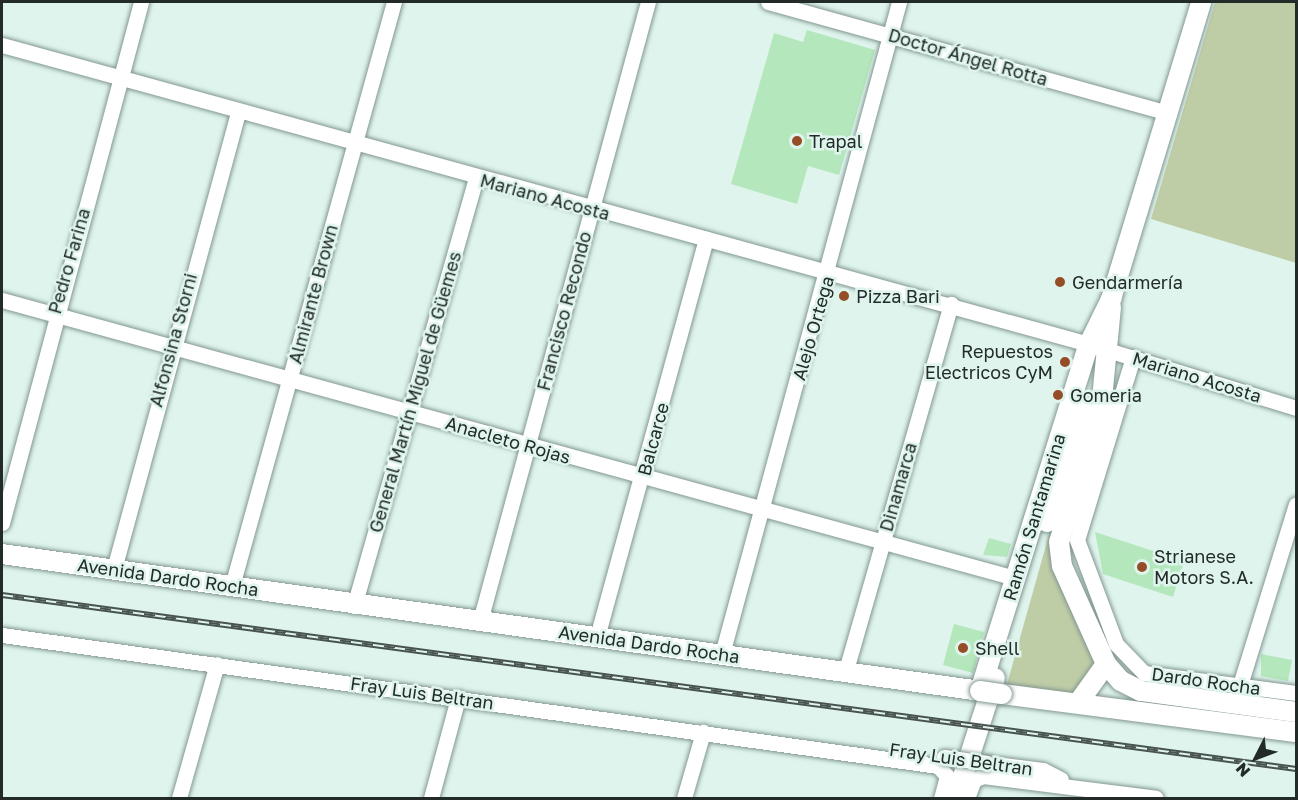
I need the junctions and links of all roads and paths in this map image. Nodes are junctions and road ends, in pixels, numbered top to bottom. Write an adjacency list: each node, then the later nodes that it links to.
1 (141, 2): 9 (street, Pedro Farina)
2 (394, 2): 12 (street, Almirante Brown)
3 (648, 2): 14 (street, Francisco Recondo)
4 (768, 2): 7 (street, Doctor Ángel Rotta)
5 (899, 2): 7 (street, Alejo Ortega)
6 (1201, 2): 11 (main road, Ramón Santamarina)
7 (890, 35): 11 (street, Doctor Ángel Rotta); 16 (street, Alejo Ortega)
8 (2, 45): 9 (street, Mariano Acosta)
9 (120, 78): 10 (street, Mariano Acosta); 19 (street, Pedro Farina)
10 (238, 113): 12 (street, Mariano Acosta); 20 (street, Alfonsina Storni)
11 (1167, 113): 21 (main road, Ramón Santamarina)
12 (353, 143): 13 (street, Mariano Acosta); 23 (street, Almirante Brown)
13 (476, 178): 14 (street, Mariano Acosta); 25 (street, General Martín Miguel de Güemes)
14 (592, 210): 15 (street, Mariano Acosta); 26 (street, Francisco Recondo)
15 (706, 239): 16 (street, Mariano Acosta); 27 (street, Balcarce)
16 (829, 271): 18 (street, Mariano Acosta); 29 (street, Alejo Ortega)
17 (2, 300): 19 (street, Anacleto Rojas)
18 (951, 304): 21 (street, Mariano Acosta); 31 (street, Dinamarca)
19 (54, 315): 20 (street, Anacleto Rojas); 30 (street, Pedro Farina)
20 (171, 346): 23 (street, Anacleto Rojas); 33 (street, Alfonsina Storni)
21 (1098, 347): 22 (street, Mariano Acosta); 34 (main road, Ramón Santamarina); 41 (main road, Ramón Santamarina); 58 (main road, Ramón Santamarina)
22 (1133, 357): 24 (street, Mariano Acosta); 41 (street)
23 (290, 380): 25 (street, Anacleto Rojas); 35 (street, Almirante Brown)
24 (1296, 408)
25 (408, 411): 26 (street, Anacleto Rojas); 36 (street, General Martín Miguel de Güemes)
26 (527, 446): 27 (street, Anacleto Rojas); 37 (street, Francisco Recondo)
27 (643, 478): 29 (street, Anacleto Rojas); 39 (street, Balcarce)
28 (1296, 504): 44 (street)
29 (761, 512): 31 (street, Anacleto Rojas); 40 (street, Alejo Ortega)
30 (2, 523)
31 (882, 543): 34 (street, Anacleto Rojas); 43 (street, Dinamarca)
32 (2, 554): 33 (main road, Avenida Dardo Rocha)
33 (114, 569): 35 (main road, Avenida Dardo Rocha)
34 (1015, 578): 45 (main road, Ramón Santamarina)
35 (232, 586): 36 (main road, Avenida Dardo Rocha)
36 (354, 606): 37 (main road, Avenida Dardo Rocha)
37 (480, 621): 39 (main road, Avenida Dardo Rocha)
38 (2, 635): 42 (street, Fray Luis Beltran)
39 (597, 637): 40 (main road, Avenida Dardo Rocha)
40 (722, 654): 43 (main road, Avenida Dardo Rocha)
41 (1114, 659): 44 (street, Dardo Rocha); 48 (main road); 49 (main road)
42 (217, 664): 47 (street, Fray Luis Beltran); 54 (street)
43 (846, 670): 45 (main road, Avenida Dardo Rocha)
44 (1240, 685): 46 (street, Dardo Rocha)
45 (980, 691): 48 (main road, Avenida Dardo Rocha, bridge)
46 (1296, 693)
47 (458, 698): 50 (street, Fray Luis Beltran); 55 (street)
48 (1078, 703): 51 (main road, Avenida Dardo Rocha)
49 (1296, 712)
50 (703, 732): 52 (street, Fray Luis Beltran); 56 (street)
51 (1296, 732)
52 (945, 764): 53 (street, Fray Luis Beltran, bridge); 57 (street)
53 (985, 770): 59 (street); 60 (street, Fray Luis Beltran)
54 (179, 798)
55 (431, 798)
56 (684, 798)
57 (941, 798)
58 (956, 798)
59 (967, 798)
60 (1156, 798)

